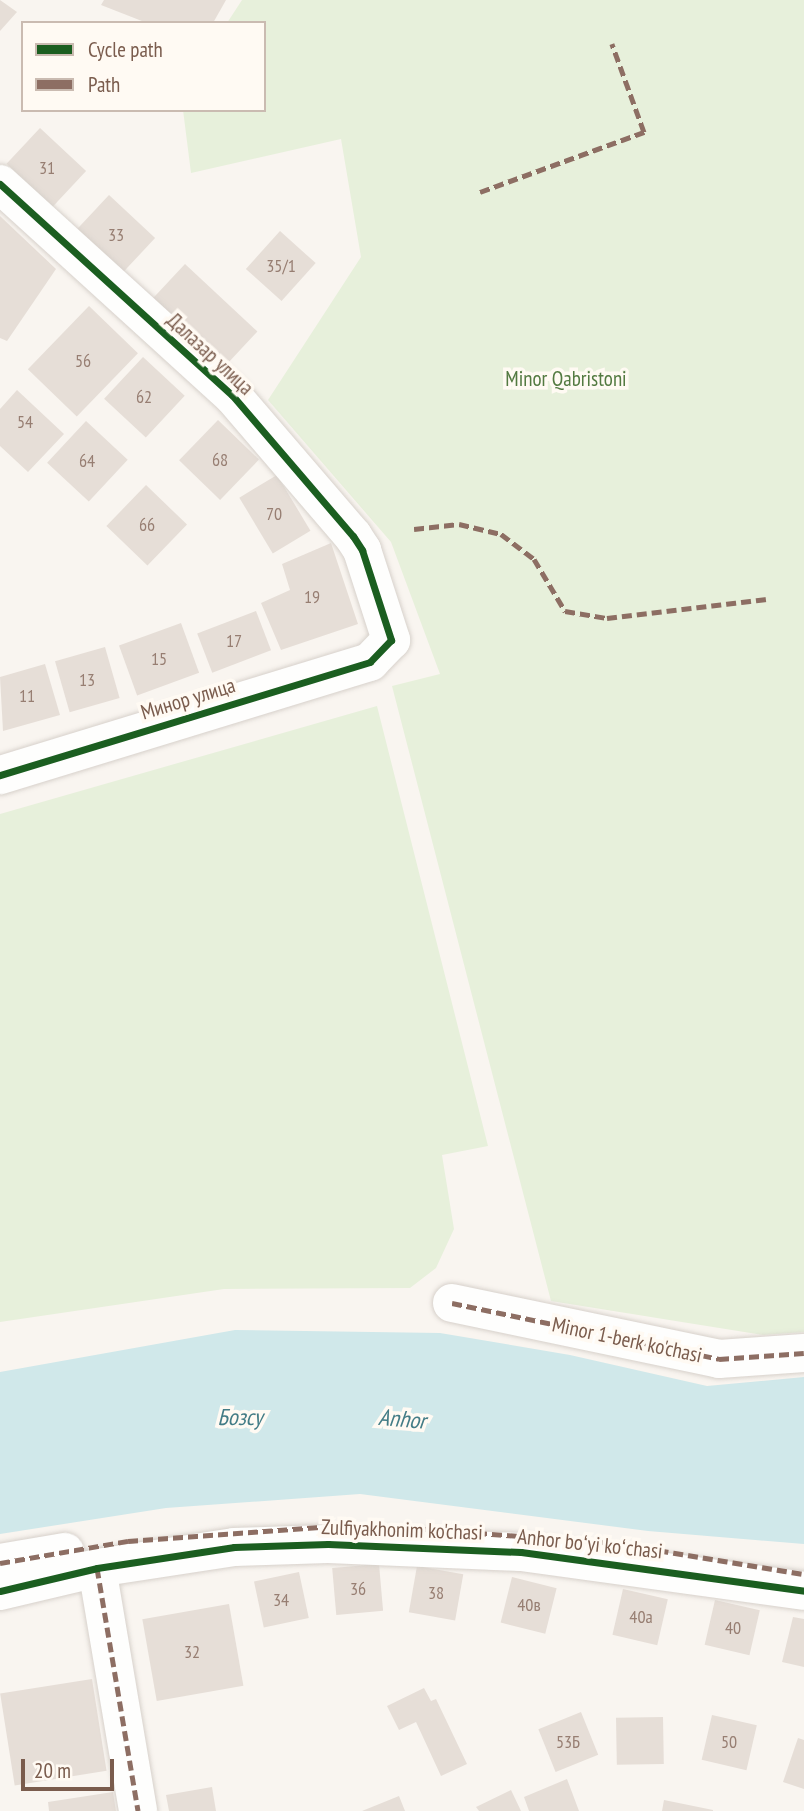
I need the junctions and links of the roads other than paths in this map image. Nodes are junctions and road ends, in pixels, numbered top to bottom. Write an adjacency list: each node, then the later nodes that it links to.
1 (0, 184): 2 (street, Далазар улица)
2 (385, 652): 3 (street, Минор улица)
3 (0, 775)
4 (452, 1303): 5 (street, Minor 1-berk ko'chasi)
5 (804, 1353)
6 (0, 1563): 8 (street, Anhor boʻyi koʻchasi)
7 (97, 1568): 9 (street, Zulfiyakhonim ko'chasi); 10 (street, Zulfiyakhonim ko'chasi); 11 (street)
8 (804, 1574)
9 (0, 1591)
10 (804, 1591)
11 (138, 1811)

